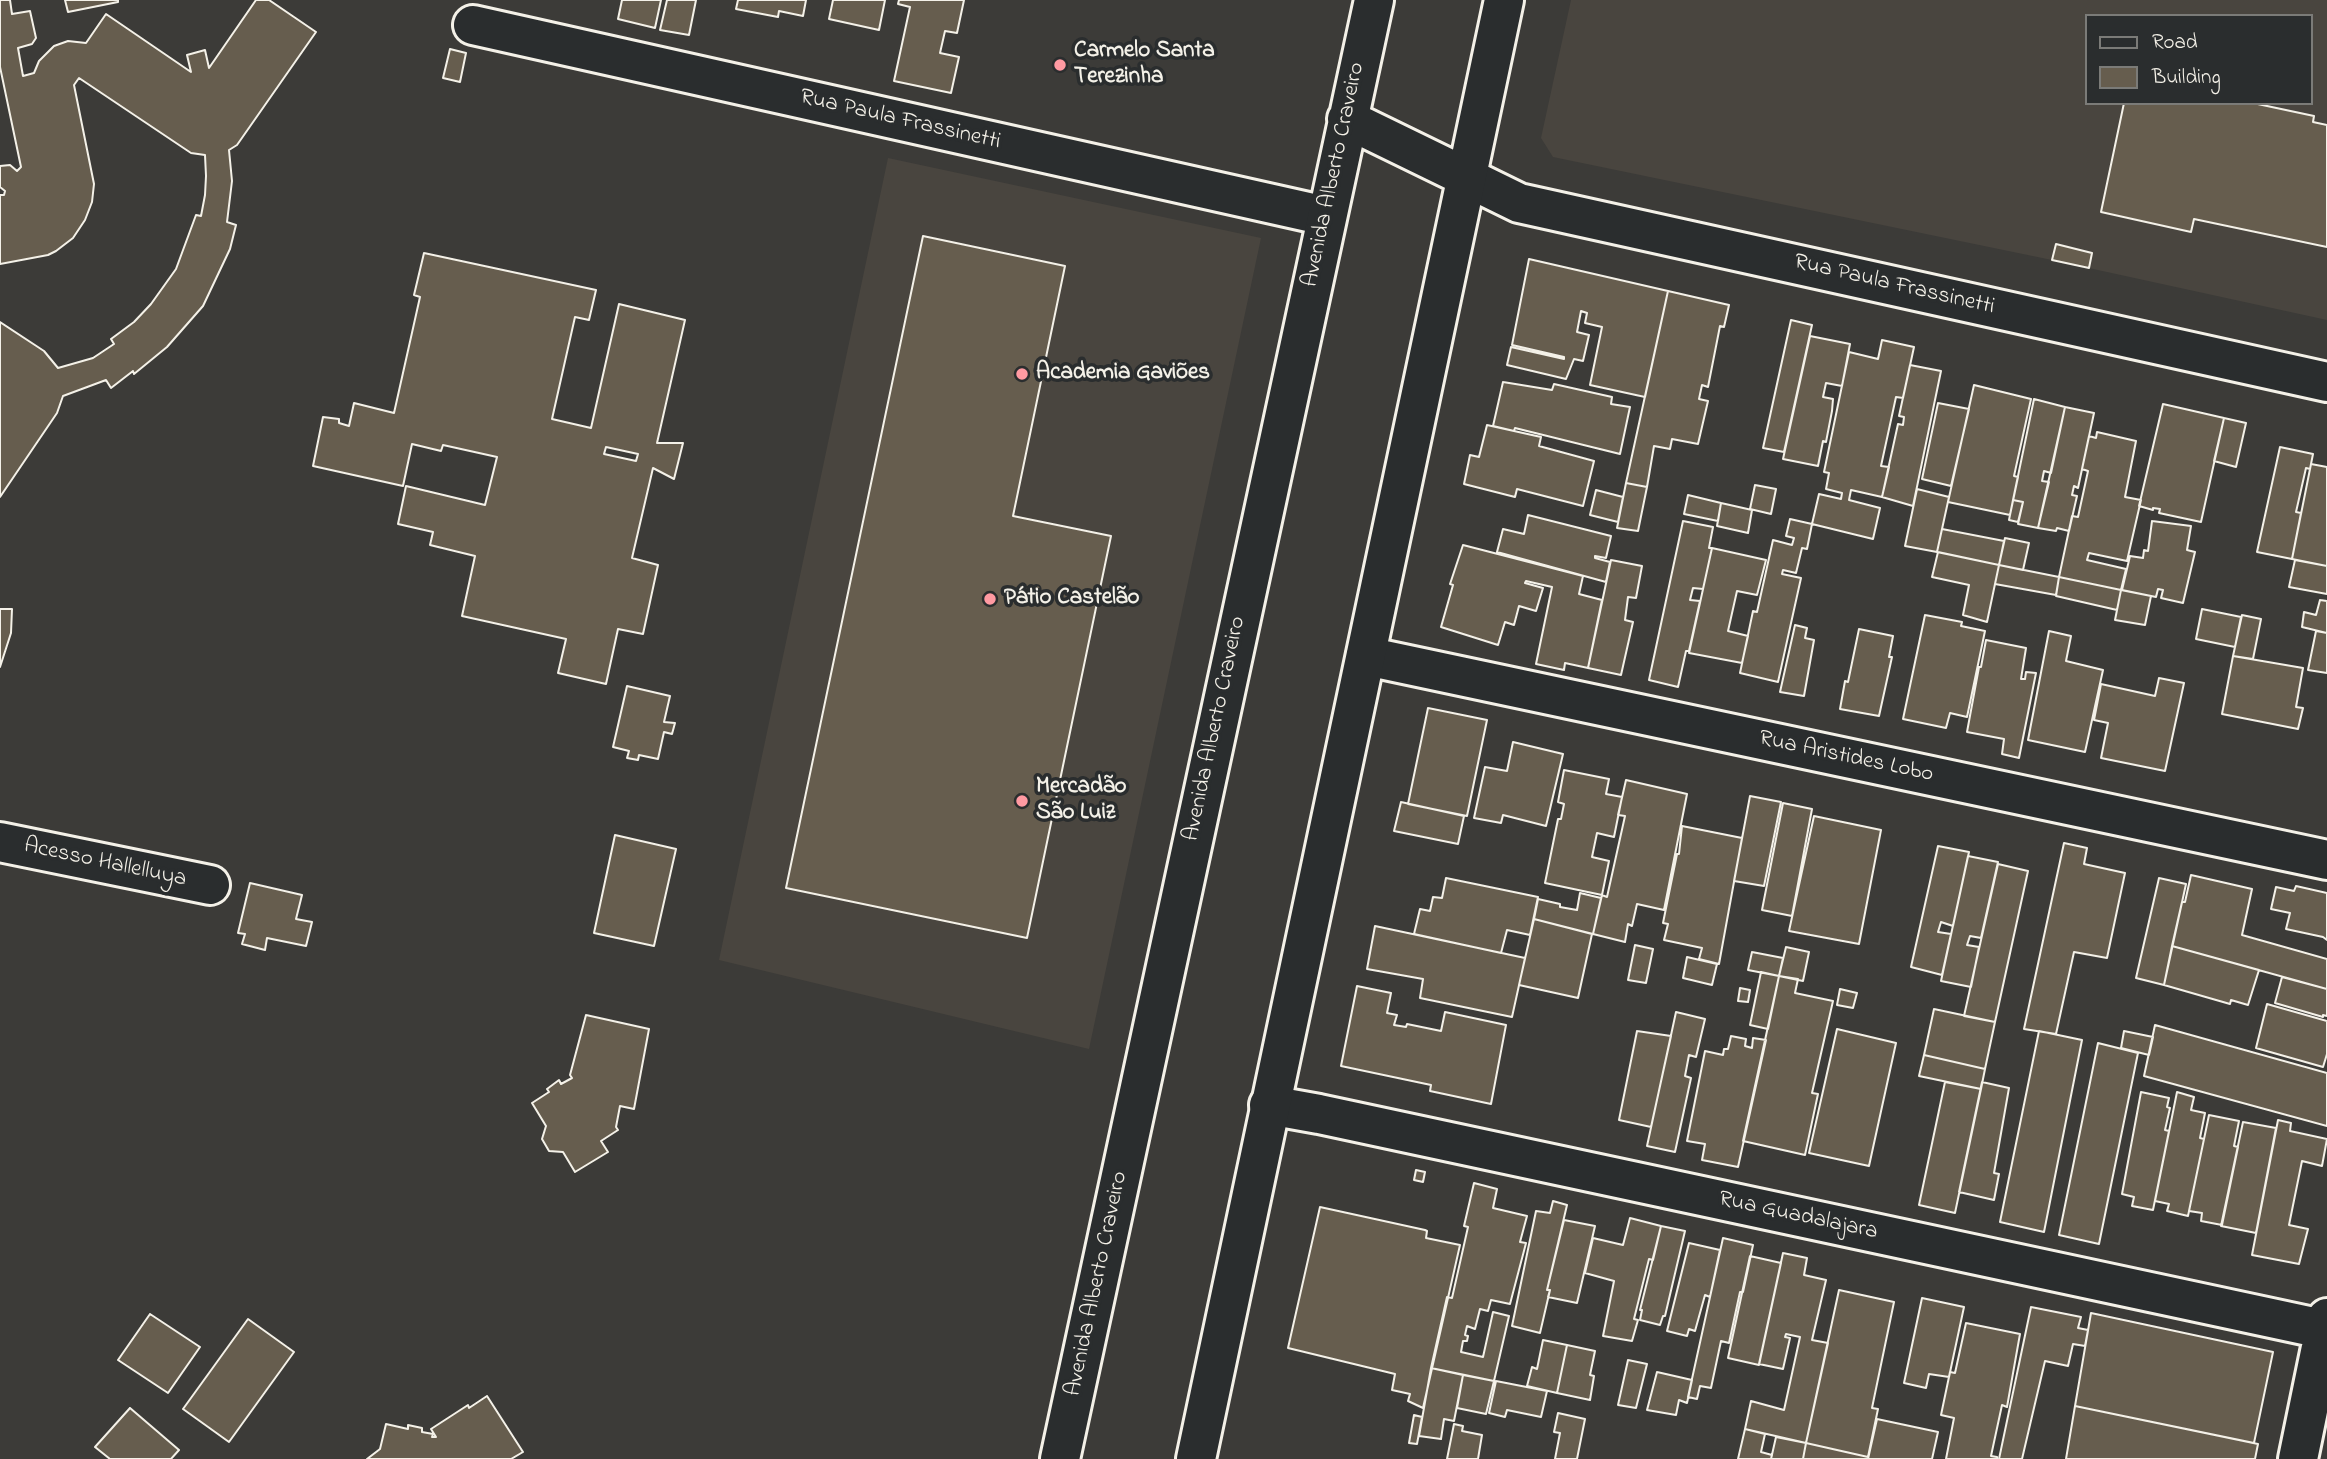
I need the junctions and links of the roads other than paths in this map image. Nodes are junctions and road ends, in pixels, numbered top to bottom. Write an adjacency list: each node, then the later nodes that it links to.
1 (1374, 0): 4 (street, Avenida Alberto Craveiro)
2 (1504, 0): 5 (street)
3 (473, 24): 6 (street, Rua Paula Frassinetti)
4 (1347, 119): 5 (street, Rua Paula Frassinetti); 6 (street, Avenida Alberto Craveiro)
5 (1466, 177): 7 (street, Rua Paula Frassinetti); 8 (street)
6 (1326, 216): 14 (street, Avenida Alberto Craveiro)
7 (2327, 382)
8 (1366, 656): 10 (street, Rua Aristides Lobo); 12 (street)
9 (0, 842): 11 (street, Acesso Hallelluya)
10 (2327, 860)
11 (210, 885)
12 (1269, 1105): 13 (street, Rua Guadalajara); 15 (street)
13 (2326, 1326): 16 (street)
14 (1060, 1459)
15 (1196, 1459)
16 (2298, 1459)

